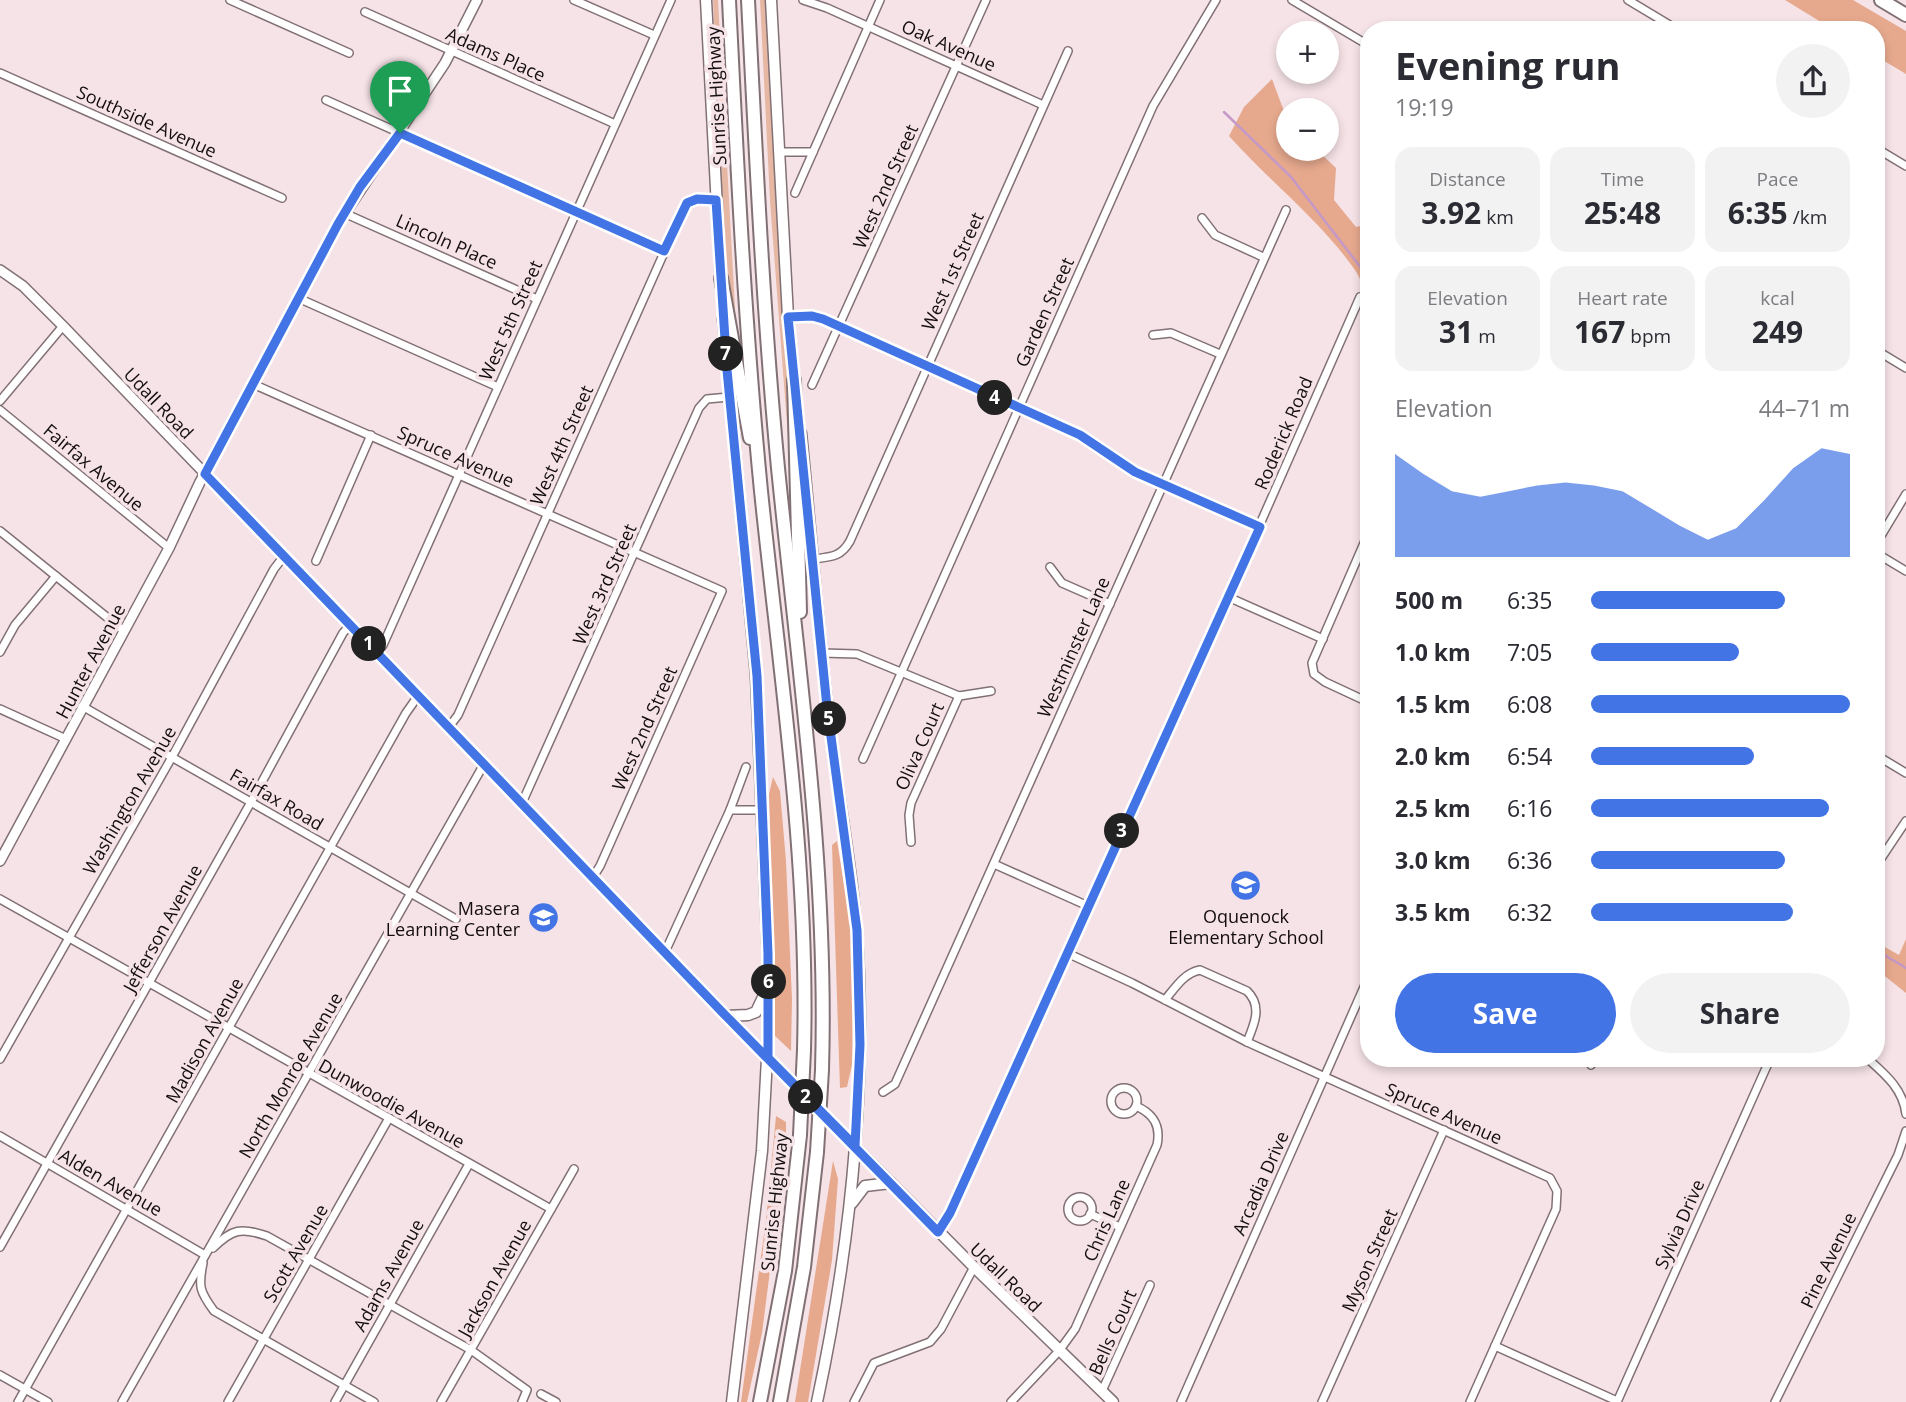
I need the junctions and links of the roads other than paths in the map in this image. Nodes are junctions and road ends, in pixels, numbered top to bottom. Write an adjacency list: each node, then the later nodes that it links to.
1 (230, 0): 24 (street)
2 (477, 0): 22 (street, Hunter Avenue)
3 (574, 0): 20 (street)
4 (671, 0): 20 (street, West 5th Street)
5 (706, 0): 37 (main road, Sunrise Highway)
6 (729, 0): 69 (highway, Sunrise Highway)
7 (748, 0): 94 (highway, Sunrise Highway)
8 (771, 0): 31 (main road)
9 (803, 0): 19 (street, Oak Avenue)
10 (880, 0): 19 (street)
11 (986, 0): 25 (street, West 2nd Street)
12 (1216, 0): 63 (street, Garden Street)
13 (1292, 0): 21 (street)
14 (1628, 0): 18 (street)
15 (1881, 0): 17 (highway)
16 (365, 12): 22 (street, Adams Place)
17 (1906, 15)
18 (1663, 21)
19 (868, 27): 25 (street, Oak Avenue); 32 (street)
20 (654, 35): 29 (street, West 5th Street)
21 (1360, 40)
22 (452, 51): 29 (street, Adams Place); 30 (street, Hunter Avenue)
23 (1068, 51): 28 (street, West 1st Street)
24 (349, 53)
25 (956, 65): 28 (street, Oak Avenue); 51 (street, West 2nd Street)
26 (0, 73): 36 (street, Southside Avenue)
27 (326, 100): 30 (street)
28 (1043, 105): 55 (street, West 1st Street)
29 (615, 124): 39 (street, West 5th Street)
30 (400, 133): 39 (street); 40 (street, Hunter Avenue)
31 (779, 152): 32 (street); 49 (main road)
32 (813, 152): 35 (street)
33 (1885, 153): 34 (street)
34 (1906, 166)
35 (795, 193)
36 (282, 198)
37 (716, 200): 42 (street, West 4th Street); 45 (main road, Sunrise Highway)
38 (1286, 210): 43 (street, Westminster Lane)
39 (576, 212): 42 (street); 48 (street, West 5th Street)
40 (344, 213): 47 (street, Hunter Avenue); 48 (street, Lincoln Place)
41 (1202, 218): 43 (street)
42 (664, 251): 71 (street, West 4th Street)
43 (1264, 257): 53 (street, Westminster Lane)
44 (0, 270): 50 (street, Udall Road)
45 (721, 278): 61 (main road, Sunrise Highway); 69 (highway)
46 (1360, 297): 72 (street, Roderick Road)
47 (299, 298): 58 (street, Hunter Avenue); 60 (street)
48 (537, 299): 60 (street, West 5th Street)
49 (788, 317): 51 (street); 57 (main road)
50 (64, 326): 62 (street); 66 (street, Udall Road)
51 (839, 327): 55 (street); 59 (street, West 2nd Street)
52 (1153, 335): 53 (street)
53 (1220, 354): 68 (street, Westminster Lane)
54 (1885, 355): 56 (street)
55 (926, 367): 63 (street); 80 (street, West 1st Street)
56 (1906, 368)
57 (794, 380): 80 (main road); 94 (highway)
58 (253, 384): 65 (street, Spruce Avenue); 66 (street, Hunter Avenue)
59 (811, 385)
60 (498, 387): 67 (street, West 5th Street)
61 (729, 397): 76 (street, West 3rd Street); 113 (main road, Sunrise Highway)
62 (0, 401)
63 (1019, 408): 68 (street); 95 (street, Garden Street)
64 (0, 410): 75 (street, Fairfax Avenue)
65 (371, 435): 67 (street, Spruce Avenue); 81 (street)
66 (205, 474): 75 (street, Hunter Avenue); 78 (street, Udall Road)
67 (459, 474): 71 (street, Spruce Avenue); 92 (street, West 5th Street)
68 (1162, 484): 72 (street); 87 (street, Westminster Lane)
69 (761, 486): 185 (highway, Sunrise Highway, bridge)
70 (1906, 494): 73 (street)
71 (547, 514): 76 (street, Spruce Avenue); 102 (street, West 4th Street)
72 (1260, 527): 86 (street, Roderick Road)
73 (1885, 529)
74 (0, 531): 84 (street)
75 (169, 548): 89 (street, Hunter Avenue)
76 (635, 553): 85 (street, Spruce Avenue); 111 (street, West 3rd Street)
77 (1360, 553): 90 (street)
78 (284, 556): 88 (street, Udall Road); 104 (street, Washington Avenue)
79 (1885, 558): 83 (street)
80 (813, 559): 93 (main road)
81 (316, 561)
82 (1050, 567): 87 (street)
83 (1906, 571)
84 (56, 576): 89 (street); 91 (street)
85 (722, 591): 120 (street, West 2nd Street)
86 (1228, 597): 90 (street); 123 (street, Roderick Road)
87 (1110, 604): 119 (street, Westminster Lane)
88 (350, 625): 92 (street, Udall Road); 110 (street, Jefferson Avenue)
89 (124, 631): 100 (street, Hunter Avenue)
90 (1323, 639): 99 (street)
91 (0, 652)
92 (377, 653): 97 (street, Udall Road)
93 (821, 653): 95 (street); 148 (main road)
94 (798, 665): 186 (highway, Sunrise Highway, bridge)
95 (902, 673): 98 (street); 105 (street, Garden Street)
96 (992, 691): 98 (street, Oliva Court)
97 (418, 696): 102 (street, Udall Road); 116 (street, Madison Avenue)
98 (959, 696): 115 (street, Oliva Court)
99 (1360, 698)
100 (82, 706): 103 (street, Hunter Avenue); 104 (street, Fairfax Road)
101 (0, 709): 103 (street)
102 (449, 727): 107 (street, Udall Road)
103 (66, 739): 118 (street, Hunter Avenue)
104 (172, 757): 110 (street, Fairfax Road); 125 (street, Washington Avenue)
105 (863, 759)
106 (1885, 760): 109 (street)
107 (484, 764): 111 (street, Udall Road); 121 (street, North Monroe Avenue)
108 (746, 767): 112 (street)
109 (1906, 773)
110 (251, 802): 116 (street, Fairfax Road); 128 (street, Jefferson Avenue)
111 (522, 803): 120 (street, Udall Road)
112 (730, 810): 113 (street); 126 (street)
113 (762, 810): 129 (main road, Sunrise Highway)
114 (1906, 821): 117 (street)
115 (911, 842)
116 (331, 847): 121 (street, Fairfax Road); 133 (street, Madison Avenue)
117 (1885, 852)
118 (0, 861)
119 (994, 864): 123 (street); 141 (street, Westminster Lane)
120 (593, 877): 126 (street, Udall Road)
121 (411, 892): 124 (street, Fairfax Road); 139 (street, North Monroe Avenue)
122 (0, 899): 125 (street, Dunwoodie Avenue)
123 (1087, 906): 127 (street, Roderick Road)
124 (456, 919)
125 (69, 937): 128 (street, Dunwoodie Avenue); 136 (street, Washington Avenue)
126 (666, 952): 132 (street, Udall Road)
127 (1067, 953): 131 (street, Spruce Avenue); 158 (street, Roderick Road)
128 (149, 983): 133 (street, Dunwoodie Avenue); 149 (street, Jefferson Avenue)
129 (769, 984): 132 (main road); 135 (main road, Sunrise Highway)
130 (1360, 996): 140 (street, Arcadia Drive)
131 (1165, 1000): 134 (street, Spruce Avenue); 134 (street)
132 (726, 1016): 135 (street, Udall Road)
133 (229, 1028): 139 (street, Dunwoodie Avenue); 155 (street, Madison Avenue)
134 (1247, 1042): 140 (street, Spruce Avenue)
135 (768, 1058): 148 (main road, Udall Road); 184 (main road, Sunrise Highway)
136 (0, 1059)
137 (1766, 1067): 174 (street, Sylvia Drive)
138 (1876, 1067): 143 (street)
139 (309, 1074): 144 (street, Dunwoodie Avenue); 160 (street, North Monroe Avenue)
140 (1324, 1076): 145 (street, Spruce Avenue); 191 (street, Arcadia Drive)
141 (883, 1092)
142 (1136, 1106): 157 (street, Chris Lane)
143 (1906, 1114)
144 (389, 1118): 150 (street, Dunwoodie Avenue); 161 (street, Scott Avenue)
145 (1444, 1130): 166 (street, Spruce Avenue); 192 (street, Myson Street)
146 (1906, 1131): 194 (street, Pine Avenue)
147 (0, 1136): 149 (street, Alden Avenue)
148 (855, 1146): 152 (main road, Udall Road); 153 (main road)
149 (47, 1163): 155 (street, Alden Avenue); 159 (street, Jefferson Avenue)
150 (469, 1164): 154 (street, Dunwoodie Avenue); 164 (street, Adams Avenue)
151 (574, 1169): 154 (street, Jackson Avenue)
152 (891, 1183): 153 (main road); 158 (main road, Udall Road)
153 (849, 1206): 187 (main road)
154 (551, 1209): 167 (street, Jackson Avenue)
155 (127, 1210): 160 (street, Alden Avenue); 171 (street, Madison Avenue)
156 (1090, 1214): 157 (street)
157 (1120, 1227): 168 (street, Chris Lane)
158 (938, 1232): 162 (main road, Udall Road)
159 (0, 1247)
160 (205, 1255): 161 (street); 165 (street); 177 (street, North Monroe Avenue)
161 (310, 1259): 164 (street); 165 (street, Scott Avenue)
162 (974, 1267): 168 (main road, Udall Road); 188 (street)
163 (1150, 1285): 172 (street, Bells Court)
164 (390, 1305): 167 (street); 170 (street, Adams Avenue)
165 (264, 1339): 170 (street); 178 (street, Scott Avenue)
166 (1495, 1346): 174 (street); 193 (street, Spruce Avenue)
167 (471, 1350): 181 (street, Jackson Avenue); 182 (street)
168 (1059, 1350): 172 (main road, Udall Road); 189 (street, Chris Lane)
169 (0, 1375): 171 (street)
170 (345, 1385): 179 (street, Adams Avenue); 180 (street)
171 (26, 1390): 175 (street, Madison Avenue); 176 (street)
172 (1102, 1391): 190 (main road, Udall Road)
173 (541, 1394): 183 (street)
174 (1617, 1401)
175 (18, 1402)
176 (48, 1402)
177 (122, 1402)
178 (228, 1402)
179 (335, 1402)
180 (374, 1402)
181 (441, 1402)
182 (523, 1402)
183 (556, 1402)
184 (732, 1402)
185 (761, 1402)
186 (780, 1402)
187 (817, 1402)
188 (854, 1402)
189 (1011, 1402)
190 (1113, 1402)
191 (1181, 1402)
192 (1322, 1402)
193 (1470, 1402)
194 (1775, 1402)

